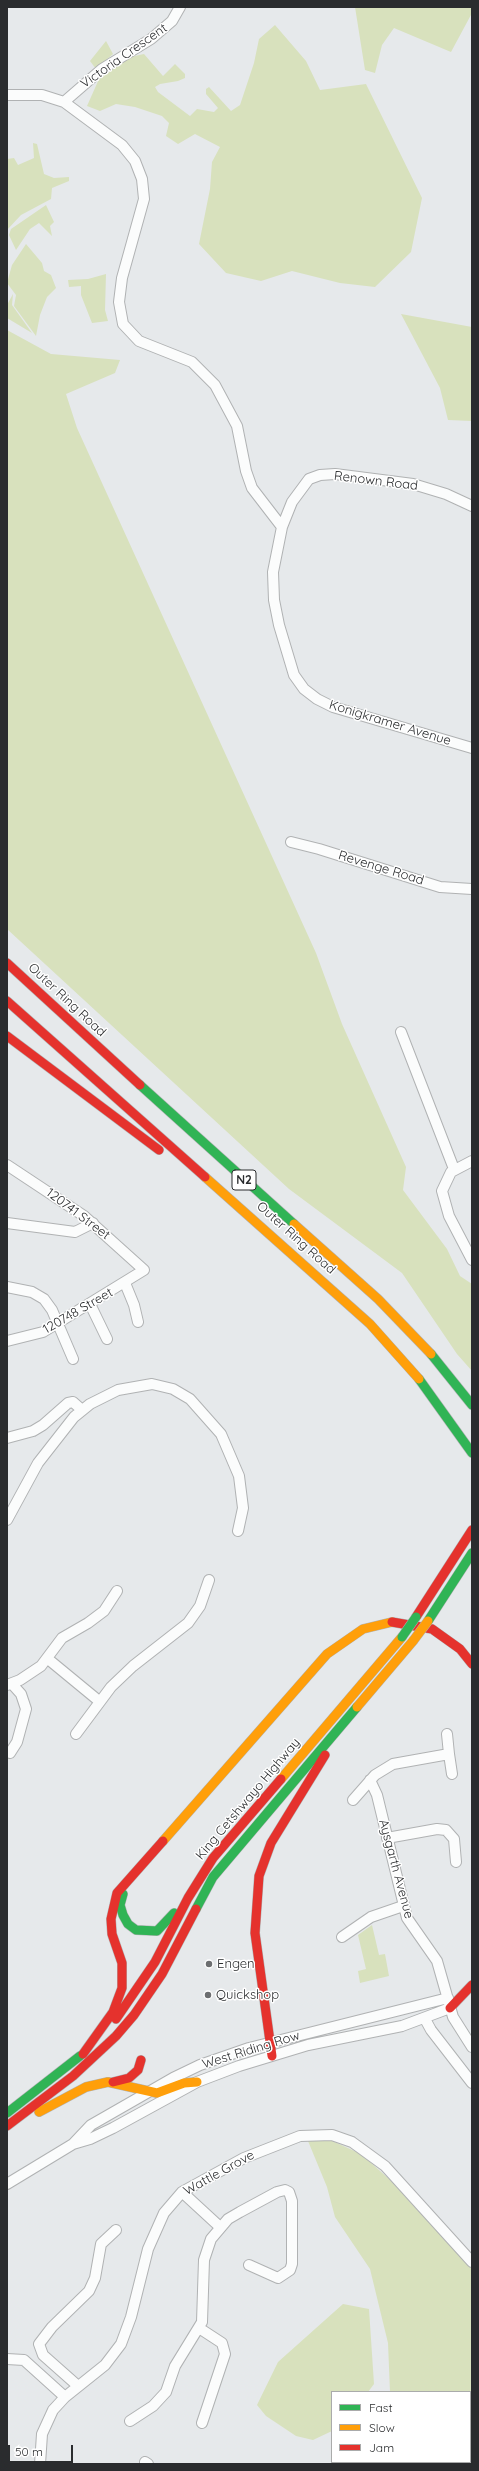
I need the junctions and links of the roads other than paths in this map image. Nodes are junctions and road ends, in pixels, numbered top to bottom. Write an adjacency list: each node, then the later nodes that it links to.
1 (180, 7): 3 (street, Victoria Crescent)
2 (7, 95): 3 (street)
3 (64, 102): 5 (street)
4 (472, 506): 5 (street, Renown Road)
5 (282, 527): 6 (street, Konigkramer Avenue)
6 (472, 748)
7 (291, 842): 8 (street, Revenge Road)
8 (472, 889)
9 (7, 963): 29 (main road, Outer Ring Road / N2)
10 (7, 1001): 18 (main road, Outer Ring Road / N2)
11 (401, 1032): 15 (street)
12 (7, 1035): 18 (main road)
13 (472, 1161): 15 (street)
14 (7, 1165): 17 (street, 120741 Street)
15 (454, 1169): 19 (street)
16 (7, 1223): 17 (street)
17 (93, 1223): 20 (street, 120741 Street)
18 (278, 1240): 32 (main road, Outer Ring Road / N2)
19 (472, 1260)
20 (144, 1270): 21 (street, 120748 Street)
21 (125, 1284): 23 (street, 120748 Street); 24 (street)
22 (7, 1287): 25 (street)
23 (90, 1304): 25 (street, 120748 Street); 26 (street)
24 (138, 1322)
25 (56, 1323): 27 (street, 120748 Street); 28 (street)
26 (107, 1339)
27 (7, 1341)
28 (73, 1359)
29 (472, 1406)
30 (82, 1410): 31 (street); 33 (street); 34 (street)
31 (7, 1438)
32 (472, 1453)
33 (7, 1520)
34 (238, 1531)
35 (470, 1532): 53 (main road, King Cetshwayo Highway, bridge)
36 (472, 1553): 43 (main road, King Cetshwayo Highway, bridge)
37 (209, 1580): 42 (street)
38 (117, 1591): 39 (street)
39 (48, 1659): 41 (street); 42 (street)
40 (472, 1664): 54 (main road)
41 (10, 1684): 46 (street)
42 (99, 1701): 44 (street)
43 (354, 1711): 61 (main road); 72 (main road, King Cetshwayo Highway)
44 (76, 1734)
45 (447, 1734): 47 (street)
46 (10, 1754)
47 (449, 1754): 48 (street); 49 (street)
48 (452, 1774)
49 (370, 1780): 50 (street); 51 (street, Aysgarth Avenue)
50 (353, 1800)
51 (387, 1838): 52 (street); 55 (street, Aysgarth Avenue)
52 (456, 1862)
53 (206, 1869): 54 (main road); 64 (main road, King Cetshwayo Highway)
54 (133, 1876): 64 (main road)
55 (403, 1906): 56 (street); 58 (street, Aysgarth Avenue)
56 (342, 1937)
57 (472, 1985): 58 (main road)
58 (452, 2001): 59 (street, West Riding Row); 60 (street, West Riding Row); 63 (street, Aysgarth Avenue)
59 (425, 2019): 62 (street, West Riding Row); 69 (street)
60 (316, 2031): 61 (street, West Riding Row); 62 (street)
61 (270, 2042): 65 (main road); 70 (street, West Riding Row)
62 (318, 2043): 65 (street, West Riding Row)
63 (472, 2047)
64 (83, 2054): 71 (main road, King Cetshwayo Highway)
65 (272, 2056): 68 (street, West Riding Row)
66 (141, 2060): 67 (main road)
67 (108, 2082): 70 (main road); 72 (main road)
68 (197, 2082): 70 (main road); 73 (street, West Riding Row)
69 (472, 2083)
70 (147, 2091): 73 (street, West Riding Row)
71 (7, 2113)
72 (7, 2127)
73 (73, 2144): 74 (street, West Riding Row)
74 (7, 2184)
75 (182, 2192): 76 (street); 78 (street, Wattle Grove); 82 (street, Wattle Grove)
76 (220, 2227): 79 (street); 80 (street)
77 (116, 2230): 82 (street)
78 (472, 2262)
79 (249, 2265)
80 (199, 2328): 84 (street); 85 (street)
81 (7, 2360): 83 (street)
82 (78, 2386): 83 (street, Wattle Grove)
83 (65, 2397): 86 (street, Wattle Grove)
84 (130, 2421)
85 (202, 2422)
86 (40, 2464)

